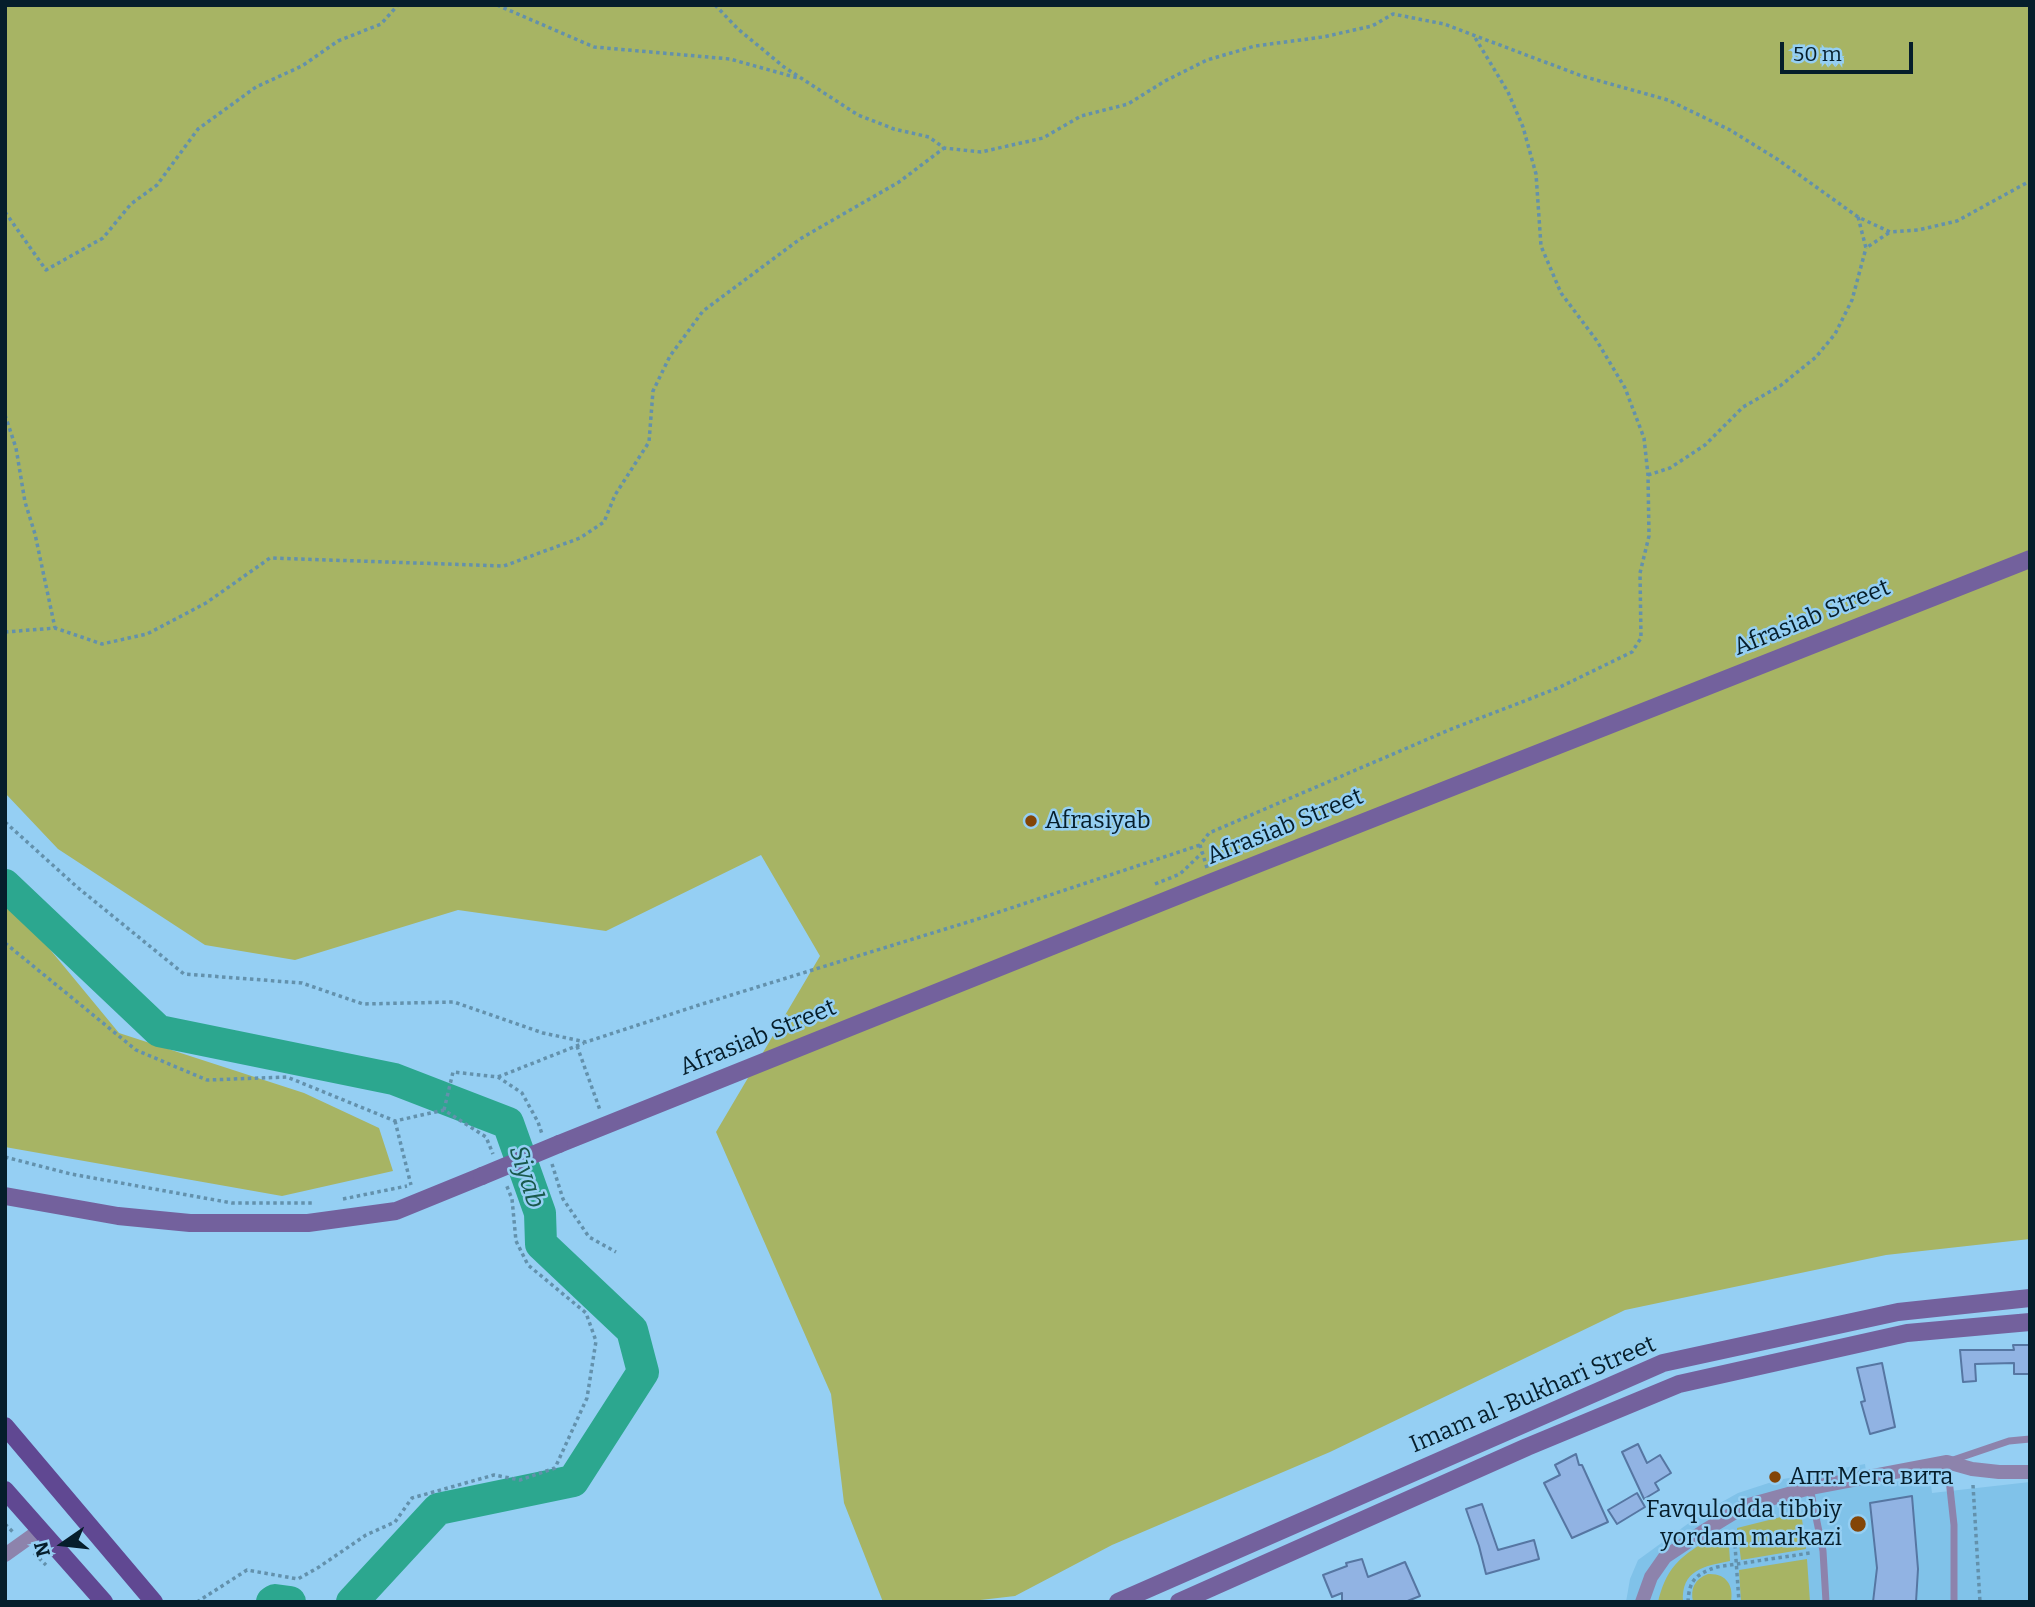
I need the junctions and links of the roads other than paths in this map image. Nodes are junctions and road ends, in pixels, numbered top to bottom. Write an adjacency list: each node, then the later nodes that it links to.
1 (2030, 559): 2 (street, Afrasiab Street, bridge)
2 (5, 1196)
3 (2030, 1298): 15 (street, Imam al-Bukhari Street)
4 (2030, 1322): 16 (street, Imam al-Bukhari Street)
5 (5, 1426): 14 (main road)
6 (2030, 1439): 7 (lane)
7 (1947, 1466): 8 (street); 9 (street); 19 (lane)
8 (2030, 1472)
9 (1810, 1488): 17 (street); 18 (lane)
10 (5, 1490): 11 (main road)
11 (40, 1530): 12 (street); 13 (main road)
12 (5, 1555)
13 (104, 1602)
14 (154, 1602)
15 (1118, 1602)
16 (1179, 1602)
17 (1642, 1602)
18 (1826, 1602)
19 (1954, 1602)

